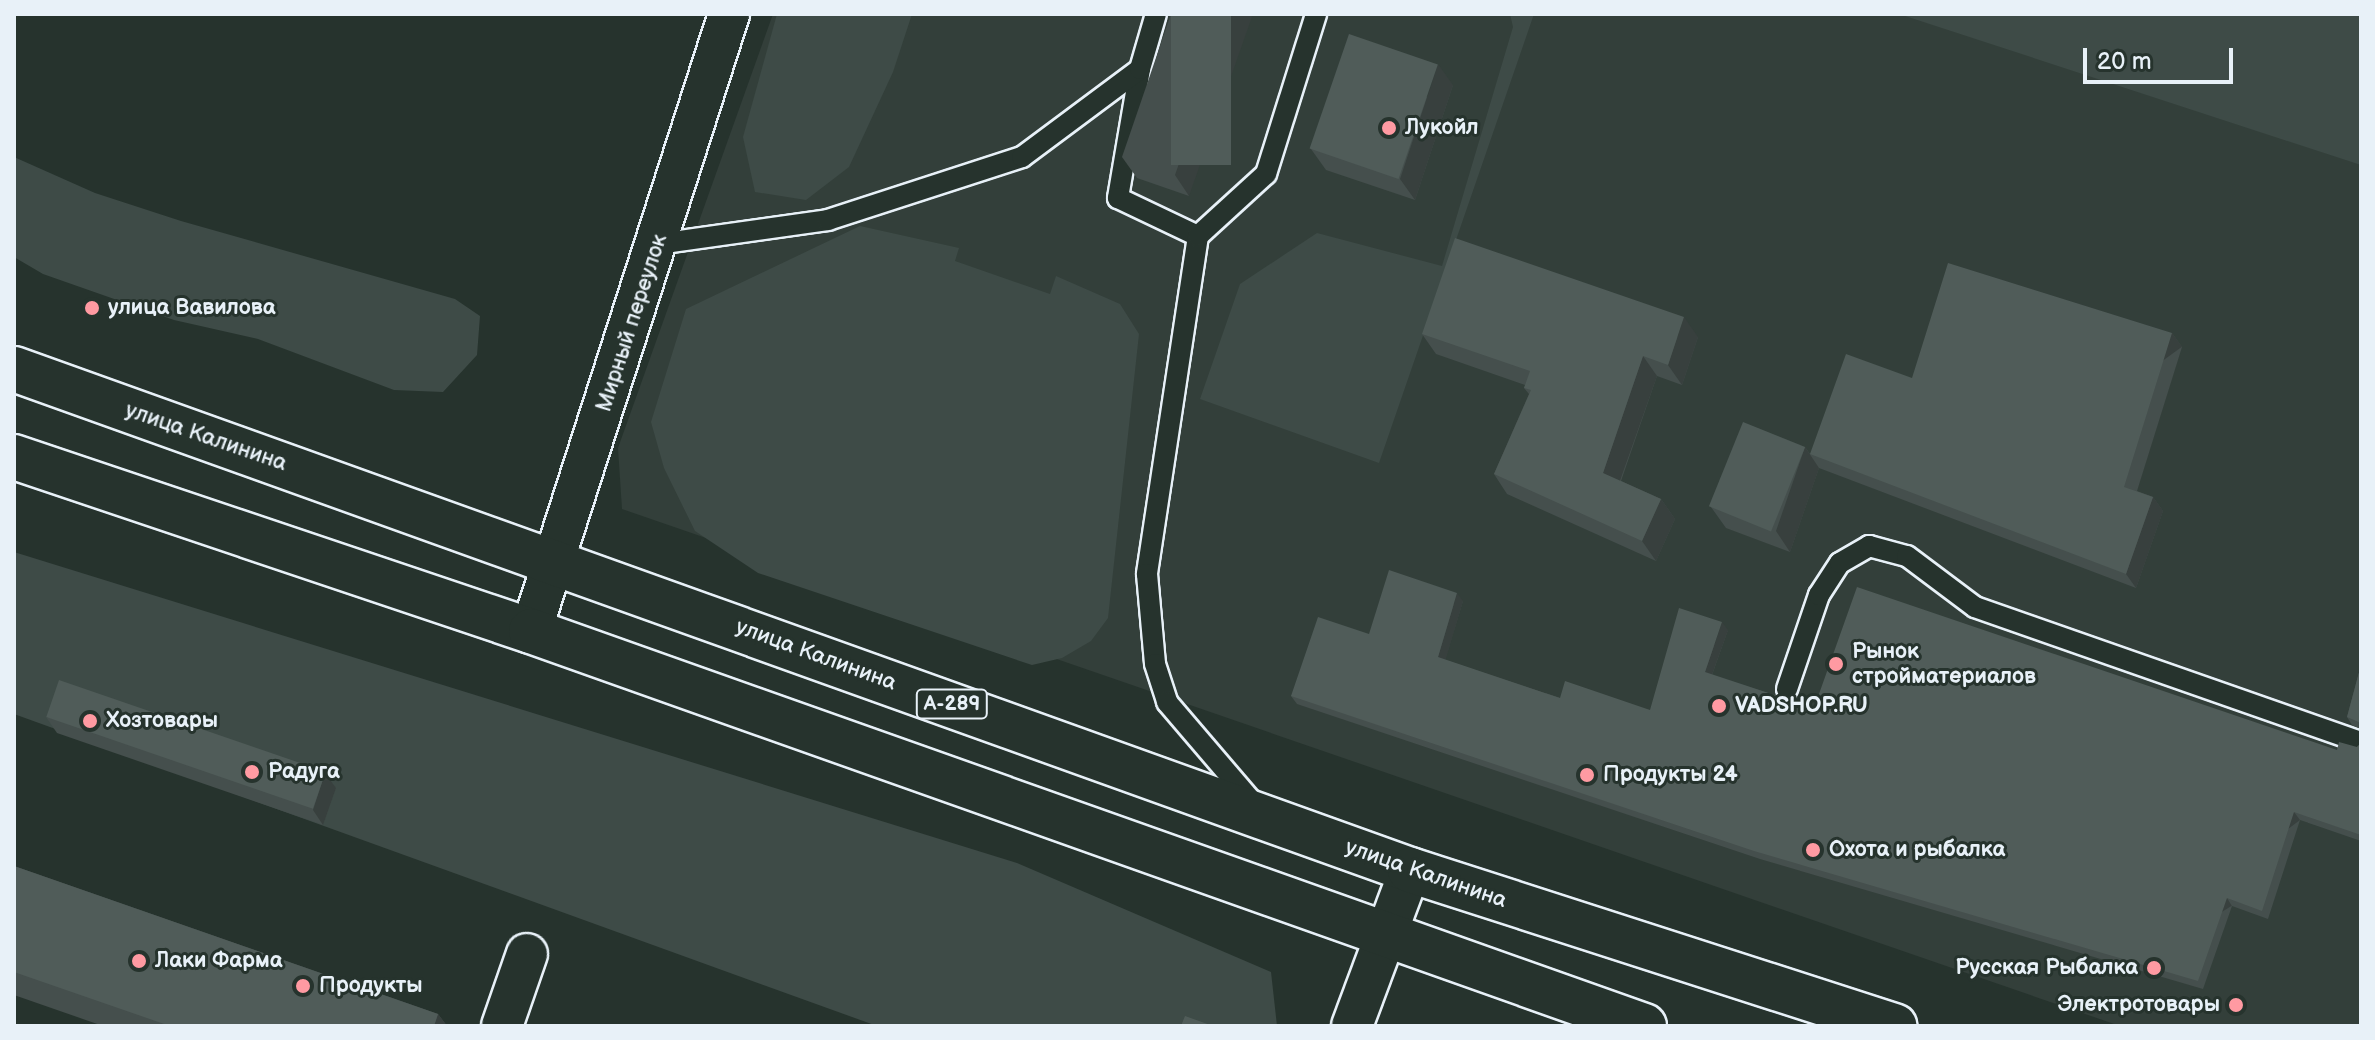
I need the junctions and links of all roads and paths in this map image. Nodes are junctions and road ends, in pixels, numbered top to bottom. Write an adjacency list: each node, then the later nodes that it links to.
1 (729, 14): 6 (street, Мирный переулок)
2 (1156, 14): 4 (lane)
3 (1316, 14): 5 (lane)
4 (1140, 69): 5 (lane); 6 (lane)
5 (1198, 236): 13 (lane)
6 (658, 244): 9 (street, Мирный переулок)
7 (14, 369): 9 (highway, улица Калинина / А-289)
8 (14, 457): 10 (highway)
9 (553, 559): 10 (street, Мирный переулок); 13 (highway, улица Калинина / А-289)
10 (531, 631): 15 (highway)
11 (1787, 689): 12 (lane)
12 (2361, 742)
13 (1267, 819): 14 (highway, улица Калинина / А-289)
14 (1410, 870): 15 (street); 20 (highway, улица Калинина / А-289)
15 (1384, 936): 18 (street); 19 (highway)
16 (527, 954): 17 (street)
17 (502, 1026)
18 (1352, 1026)
19 (1644, 1026)
20 (1894, 1026)

